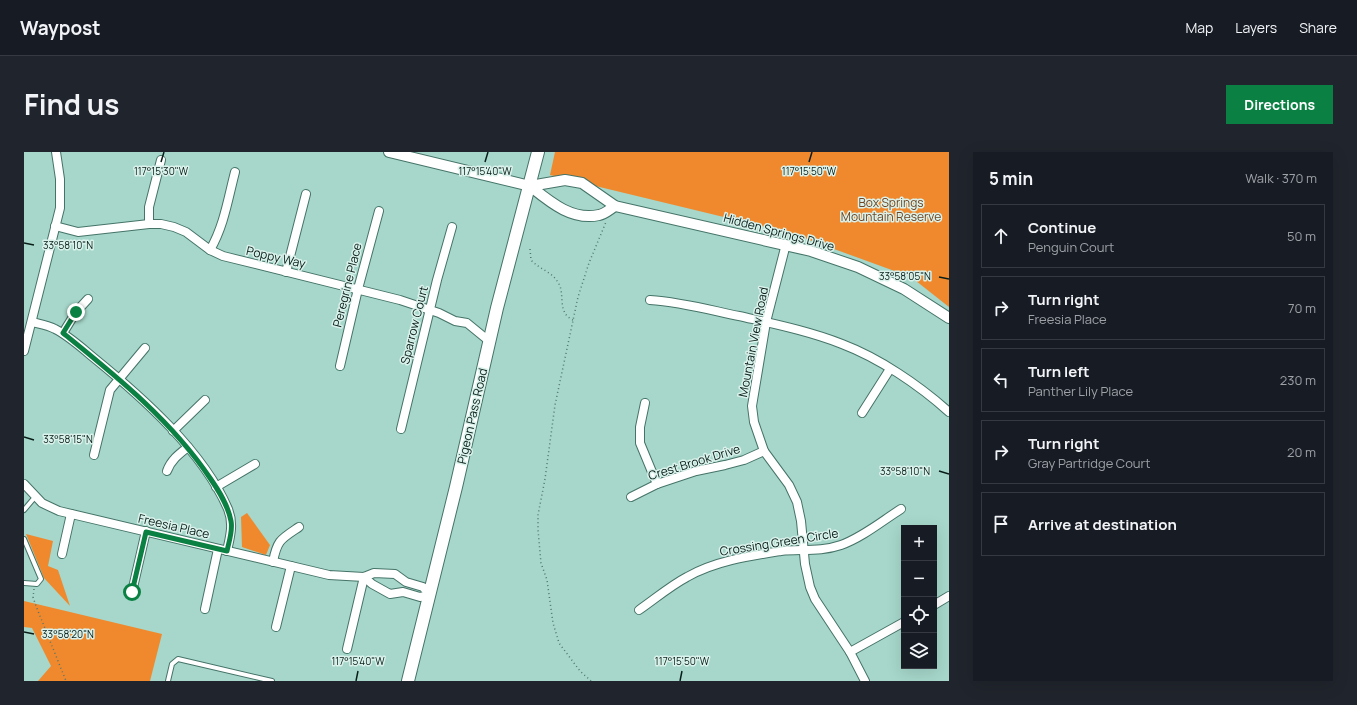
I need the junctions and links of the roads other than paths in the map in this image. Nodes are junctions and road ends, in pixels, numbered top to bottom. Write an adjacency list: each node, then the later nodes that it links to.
1 (56, 152): 11 (street)
2 (389, 152): 6 (street)
3 (538, 152): 6 (main road, Pigeon Pass Road)
4 (161, 160): 10 (street)
5 (235, 172): 14 (street)
6 (530, 186): 8 (street, Hidden Springs Drive); 8 (street); 24 (main road, Pigeon Pass Road)
7 (306, 194): 15 (street)
8 (615, 206): 13 (street, Hidden Springs Drive)
9 (379, 211): 16 (street, Peregrine Place)
10 (149, 224): 11 (street, Poppy Way); 14 (street, Poppy Way)
11 (55, 226): 21 (street)
12 (452, 227): 19 (street, Sparrow Court)
13 (786, 244): 20 (street, Hidden Springs Drive); 22 (street, Mountain View Road)
14 (210, 250): 15 (street, Poppy Way)
15 (286, 272): 16 (street, Poppy Way)
16 (358, 289): 19 (street, Poppy Way); 27 (street, Peregrine Place)
17 (88, 299): 23 (street)
18 (650, 300): 22 (street)
19 (430, 310): 24 (street, Poppy Way); 34 (street, Sparrow Court)
20 (949, 318)
21 (32, 322): 23 (street); 26 (street)
22 (766, 322): 28 (street); 37 (street, Mountain View Road)
23 (63, 333): 29 (street)
24 (490, 341): 60 (main road, Pigeon Pass Road)
25 (145, 348): 29 (street)
26 (24, 351)
27 (340, 366)
28 (890, 368): 32 (street); 33 (street)
29 (119, 378): 35 (street); 38 (street)
30 (205, 400): 35 (street)
31 (645, 403): 42 (street)
32 (862, 412)
33 (949, 412)
34 (401, 429)
35 (173, 431): 36 (street)
36 (188, 447): 40 (street); 43 (street)
37 (764, 451): 42 (street, Crest Brook Drive); 53 (street, Mountain View Road)
38 (94, 455)
39 (255, 464): 43 (street)
40 (167, 471)
41 (24, 484): 44 (street)
42 (657, 484): 45 (street, Crest Brook Drive)
43 (216, 486): 52 (street)
44 (33, 495): 47 (lane); 48 (street, Freesia Place)
45 (631, 497)
46 (901, 508): 53 (street, Crossing Green Circle)
47 (24, 510)
48 (71, 514): 50 (street, Freesia Place); 54 (street)
49 (299, 527): 55 (street)
50 (146, 532): 52 (street, Freesia Place); 59 (street)
51 (24, 539): 58 (lane)
52 (222, 550): 55 (street, Freesia Place); 63 (street)
53 (803, 550): 64 (street, Crossing Green Circle); 68 (street, Mountain View Road)
54 (62, 554)
55 (272, 562): 56 (street, Freesia Place)
56 (291, 566): 57 (street, Freesia Place); 66 (street)
57 (364, 577): 60 (street); 60 (street, Freesia Place); 67 (street)
58 (24, 583)
59 (132, 592)
60 (430, 595): 71 (main road, Pigeon Pass Road)
61 (949, 596): 62 (street)
62 (937, 603)
63 (205, 609)
64 (639, 610)
65 (901, 624): 68 (street)
66 (276, 627)
67 (347, 649)
68 (850, 652): 72 (street, Mountain View Road)
69 (168, 681): 70 (lane)
70 (272, 681)
71 (408, 681)
72 (865, 681)

